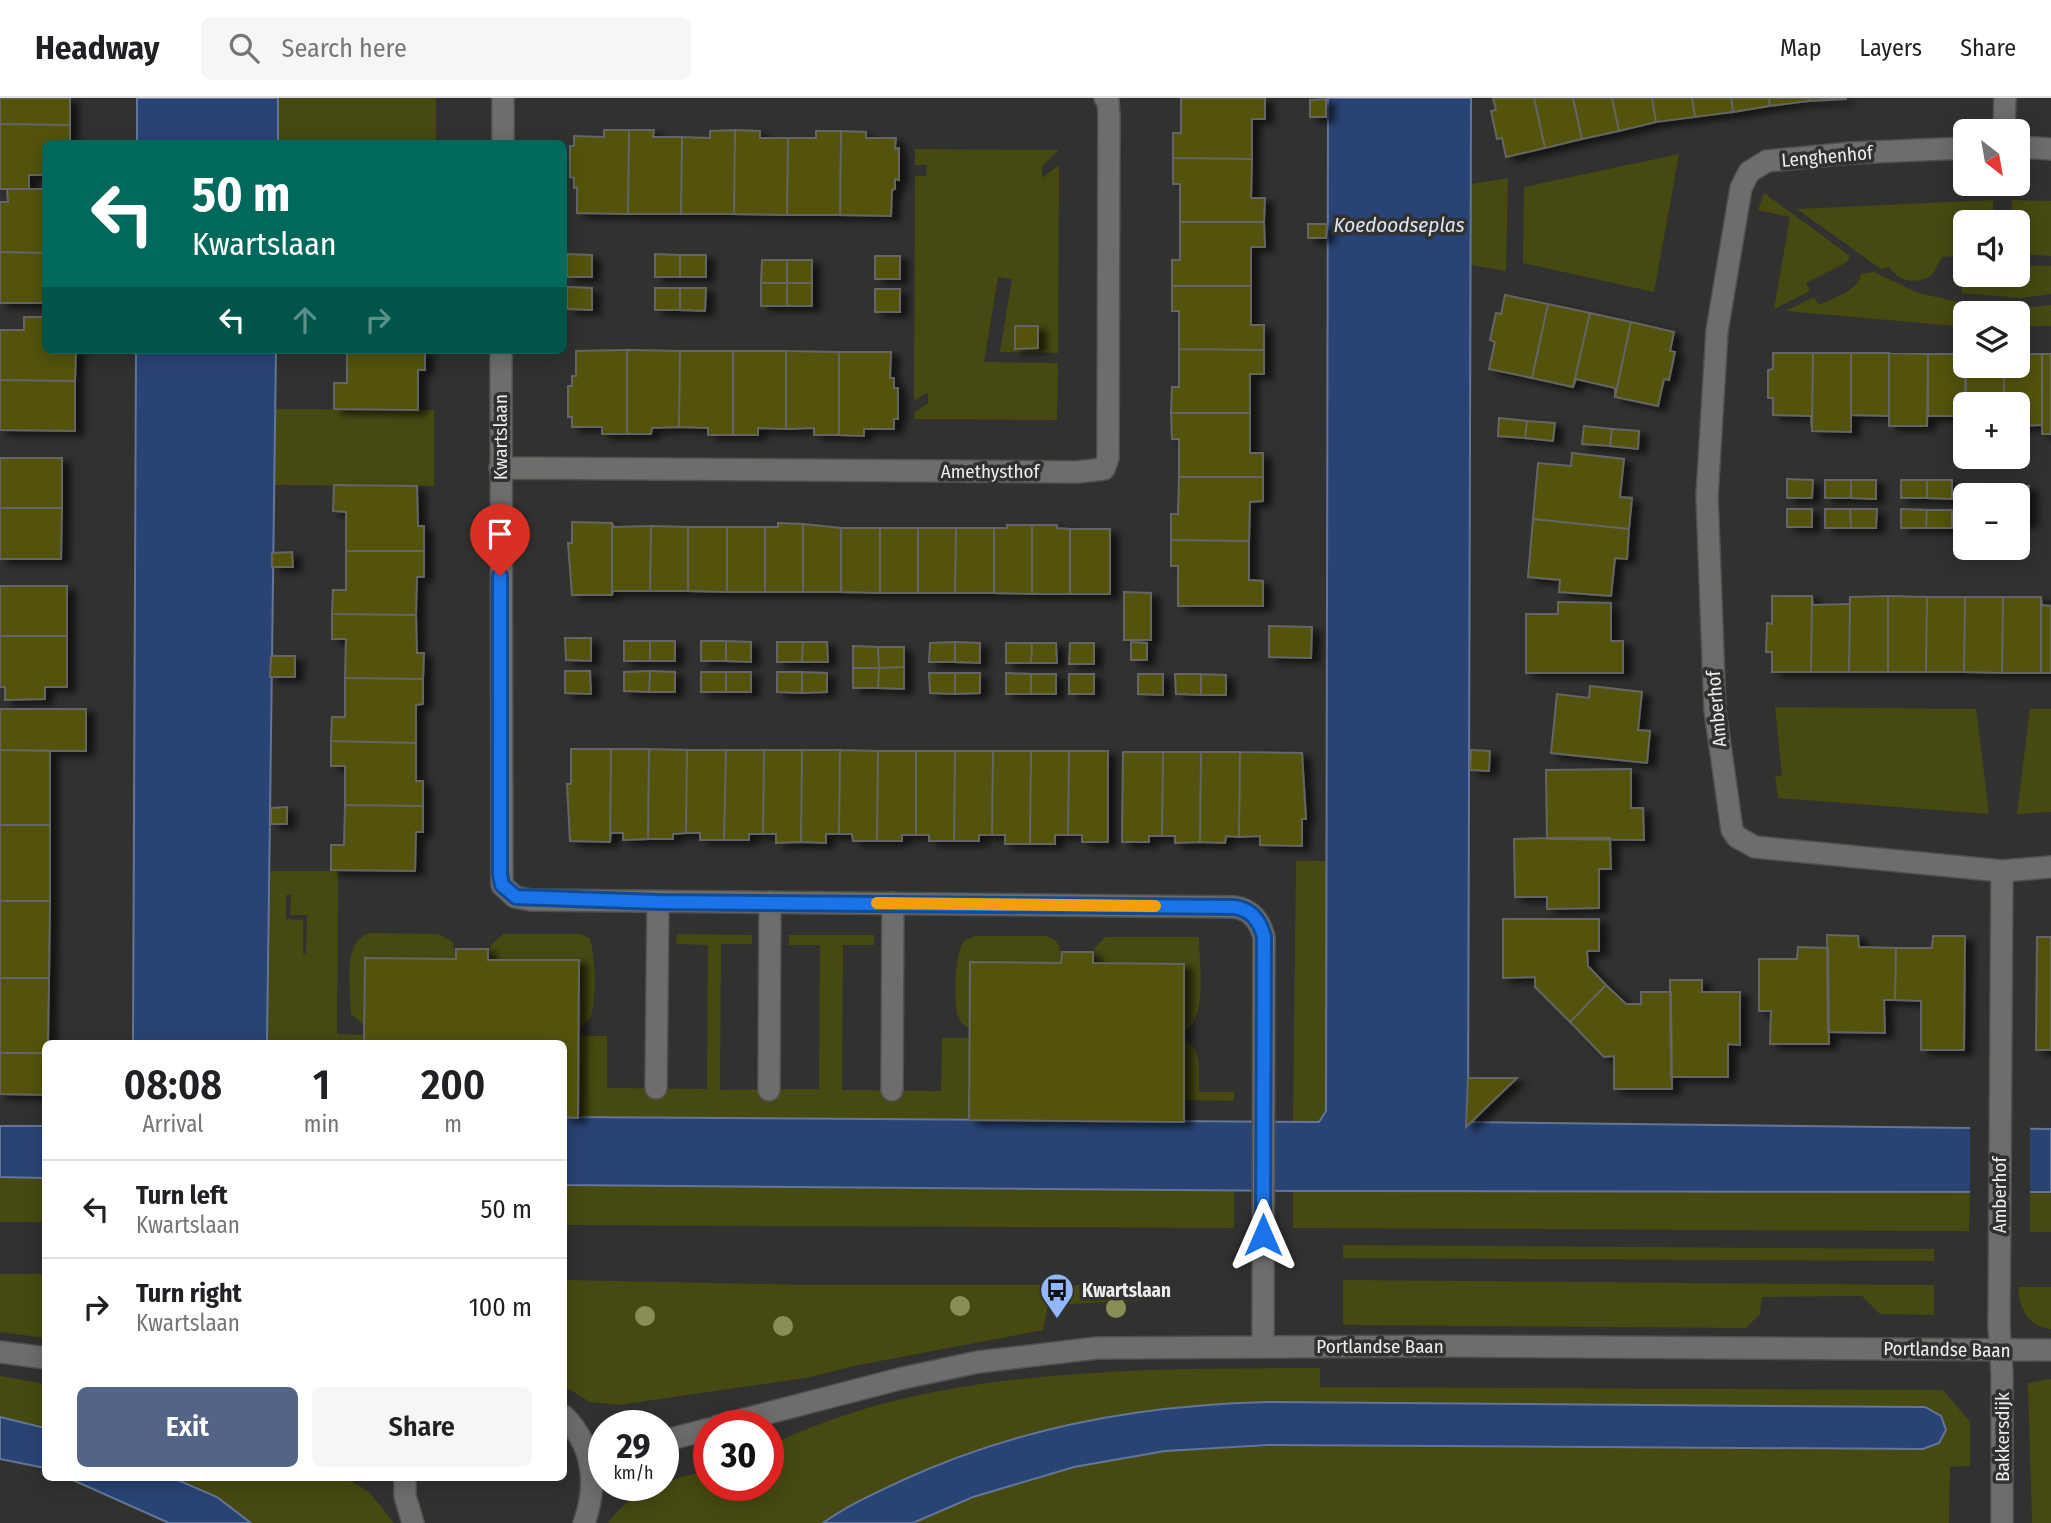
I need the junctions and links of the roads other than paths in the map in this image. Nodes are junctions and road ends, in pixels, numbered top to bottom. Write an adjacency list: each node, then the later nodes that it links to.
1 (503, 98): 5 (street)
2 (1105, 98): 11 (street, Amethysthof)
3 (2005, 98): 4 (street)
4 (2004, 119)
5 (503, 140)
6 (2030, 148): 8 (street)
7 (1953, 149): 9 (street, Lenghenhof)
8 (2051, 149)
9 (1720, 309): 13 (street, Amberhof)
10 (501, 354): 11 (street, Kwartslaan)
11 (500, 468): 14 (street, Kwartslaan)
12 (2051, 867): 13 (street, Amberhof)
13 (2002, 871): 21 (street, Amberhof)
14 (658, 902): 15 (street, Kwartslaan); 17 (street)
15 (770, 902): 16 (street, Kwartslaan); 18 (street)
16 (893, 903): 19 (street); 20 (street, Kwartslaan)
17 (656, 1088)
18 (769, 1090)
19 (892, 1090)
20 (1263, 1346): 21 (street, Portlandse Baan); 25 (street, Portlandse Baan)
21 (1999, 1350): 22 (street, Portlandse Baan); 32 (street, Bakkersdijk)
22 (2051, 1350)
23 (0, 1352): 24 (street)
24 (42, 1357)
25 (777, 1410)
26 (567, 1420): 27 (street)
27 (588, 1448)
28 (405, 1481): 30 (street)
29 (590, 1501): 31 (street)
30 (414, 1523)
31 (584, 1523)
32 (2002, 1523)

